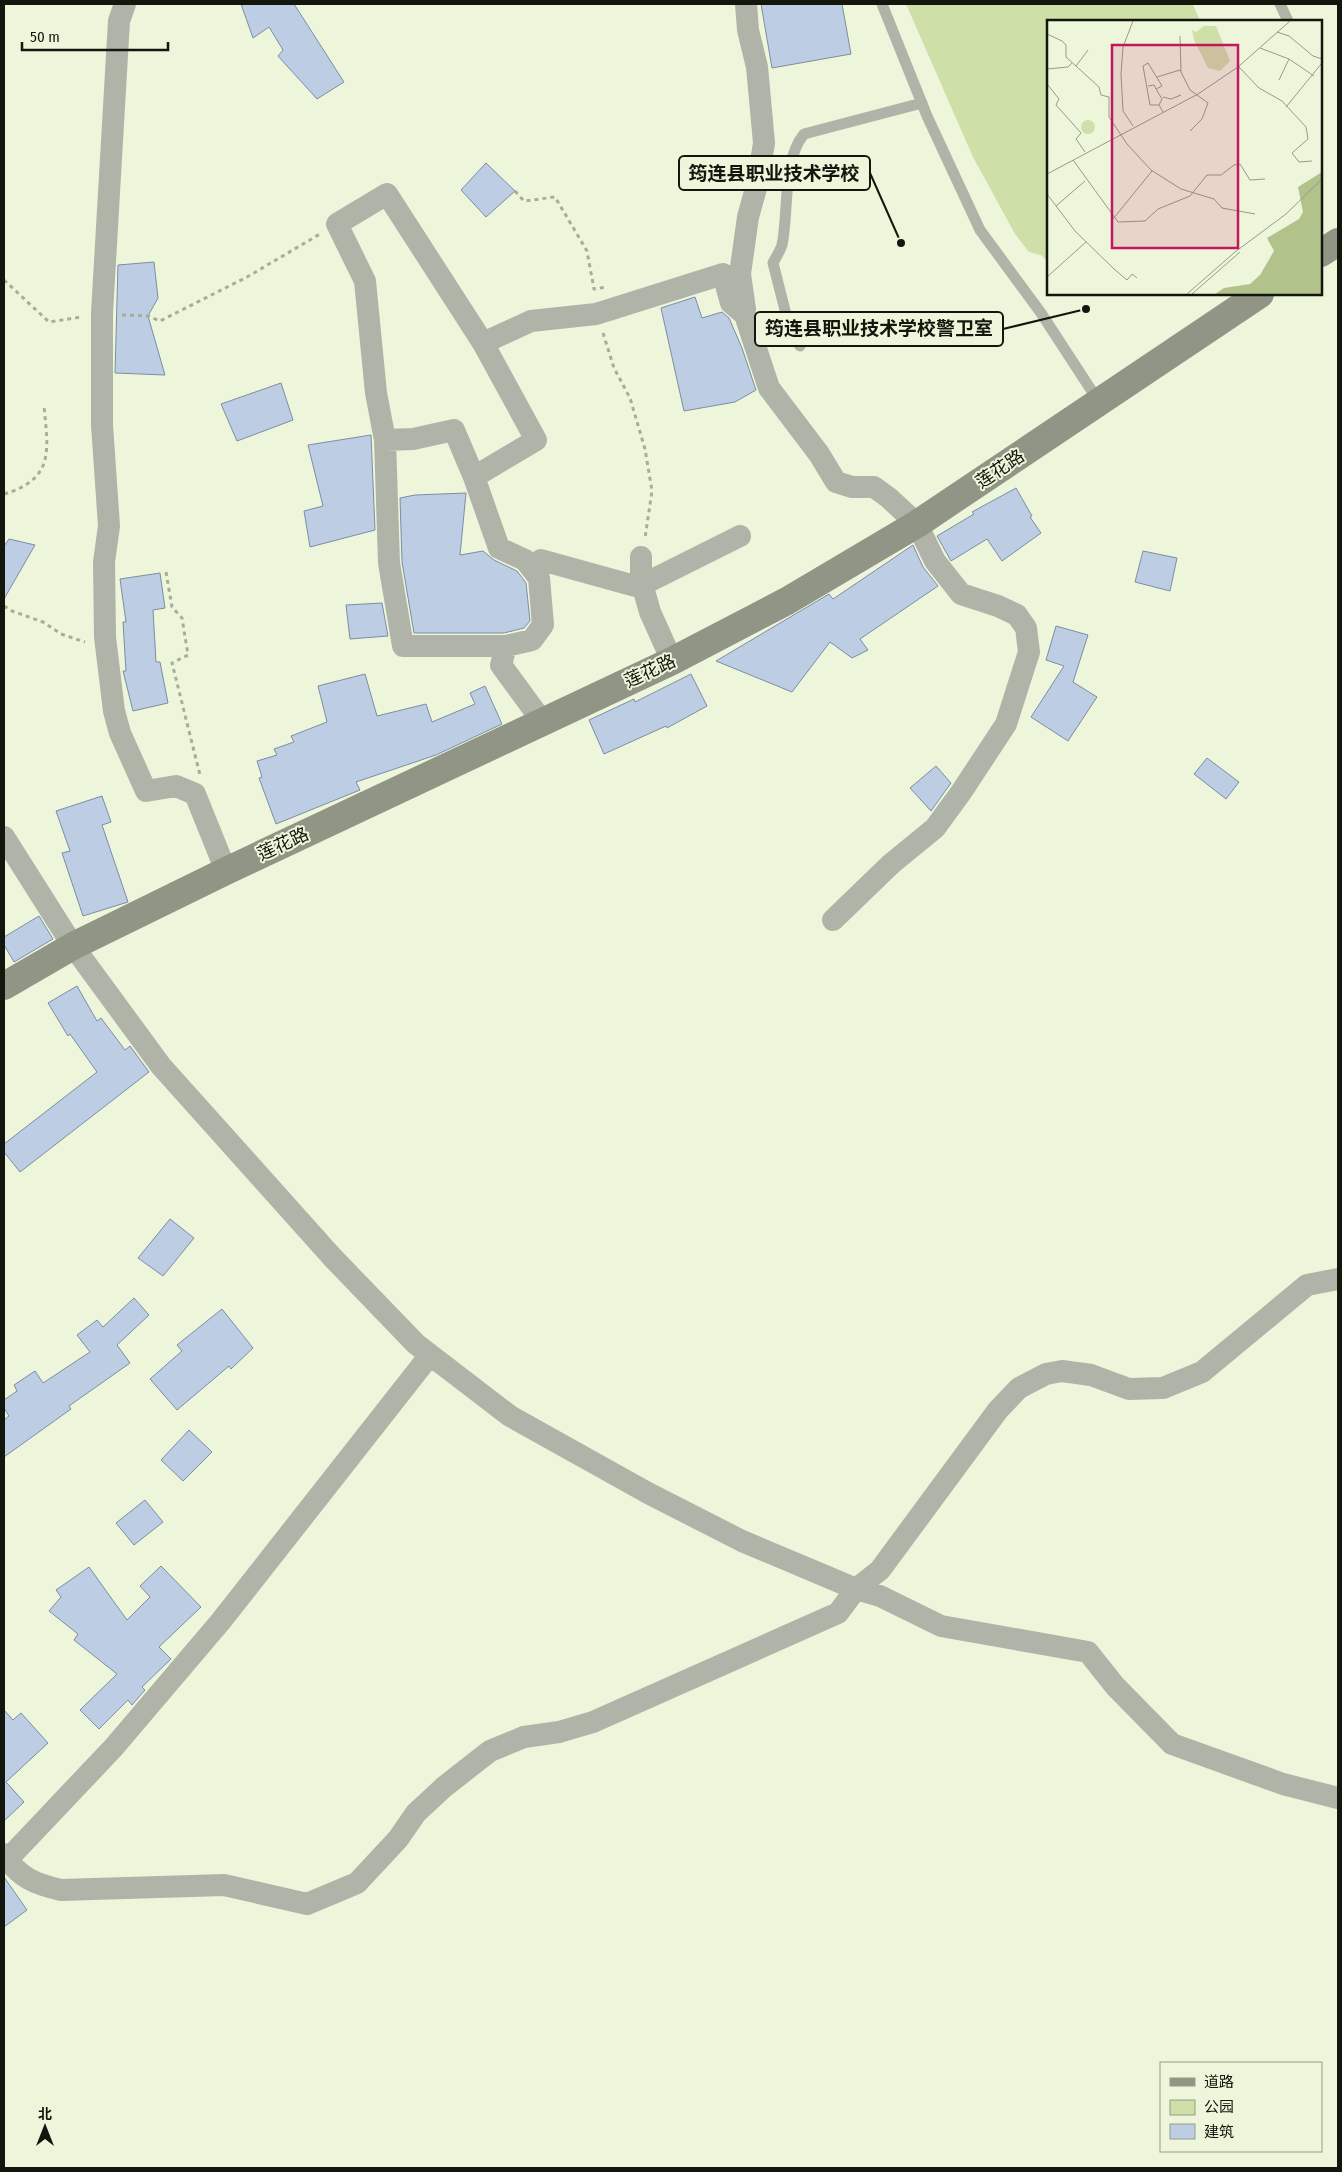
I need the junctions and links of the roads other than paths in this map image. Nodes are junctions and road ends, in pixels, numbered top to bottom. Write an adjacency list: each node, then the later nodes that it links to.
1 (125, 4): 25 (street)
2 (746, 4): 10 (street)
3 (882, 4): 6 (lane)
4 (1280, 4): 5 (lane)
5 (1288, 20)
6 (922, 103): 12 (lane); 13 (lane)
7 (1338, 242): 8 (main road)
8 (1322, 252)
9 (1259, 295): 13 (main road, 莲花路)
10 (745, 315): 11 (street); 16 (street)
11 (483, 344): 14 (street); 15 (street)
12 (800, 346)
13 (1099, 402): 16 (main road, 莲花路)
14 (386, 440): 15 (street); 21 (street)
15 (474, 477): 21 (street)
16 (917, 524): 22 (main road, 莲花路); 26 (street)
17 (740, 536): 20 (street)
18 (642, 557): 20 (street)
19 (541, 560): 20 (street)
20 (642, 585): 22 (street)
21 (506, 646): 23 (street)
22 (672, 661): 23 (main road, 莲花路)
23 (542, 721): 25 (main road, 莲花路)
24 (4, 837): 27 (street)
25 (226, 871): 27 (main road, 莲花路)
26 (833, 920)
27 (73, 946): 28 (main road, 莲花路); 30 (street)
28 (4, 986)
29 (1338, 1279): 31 (street)
30 (430, 1355): 31 (street); 33 (street)
31 (856, 1589): 32 (street); 33 (street)
32 (1338, 1798)
33 (6, 1857)

